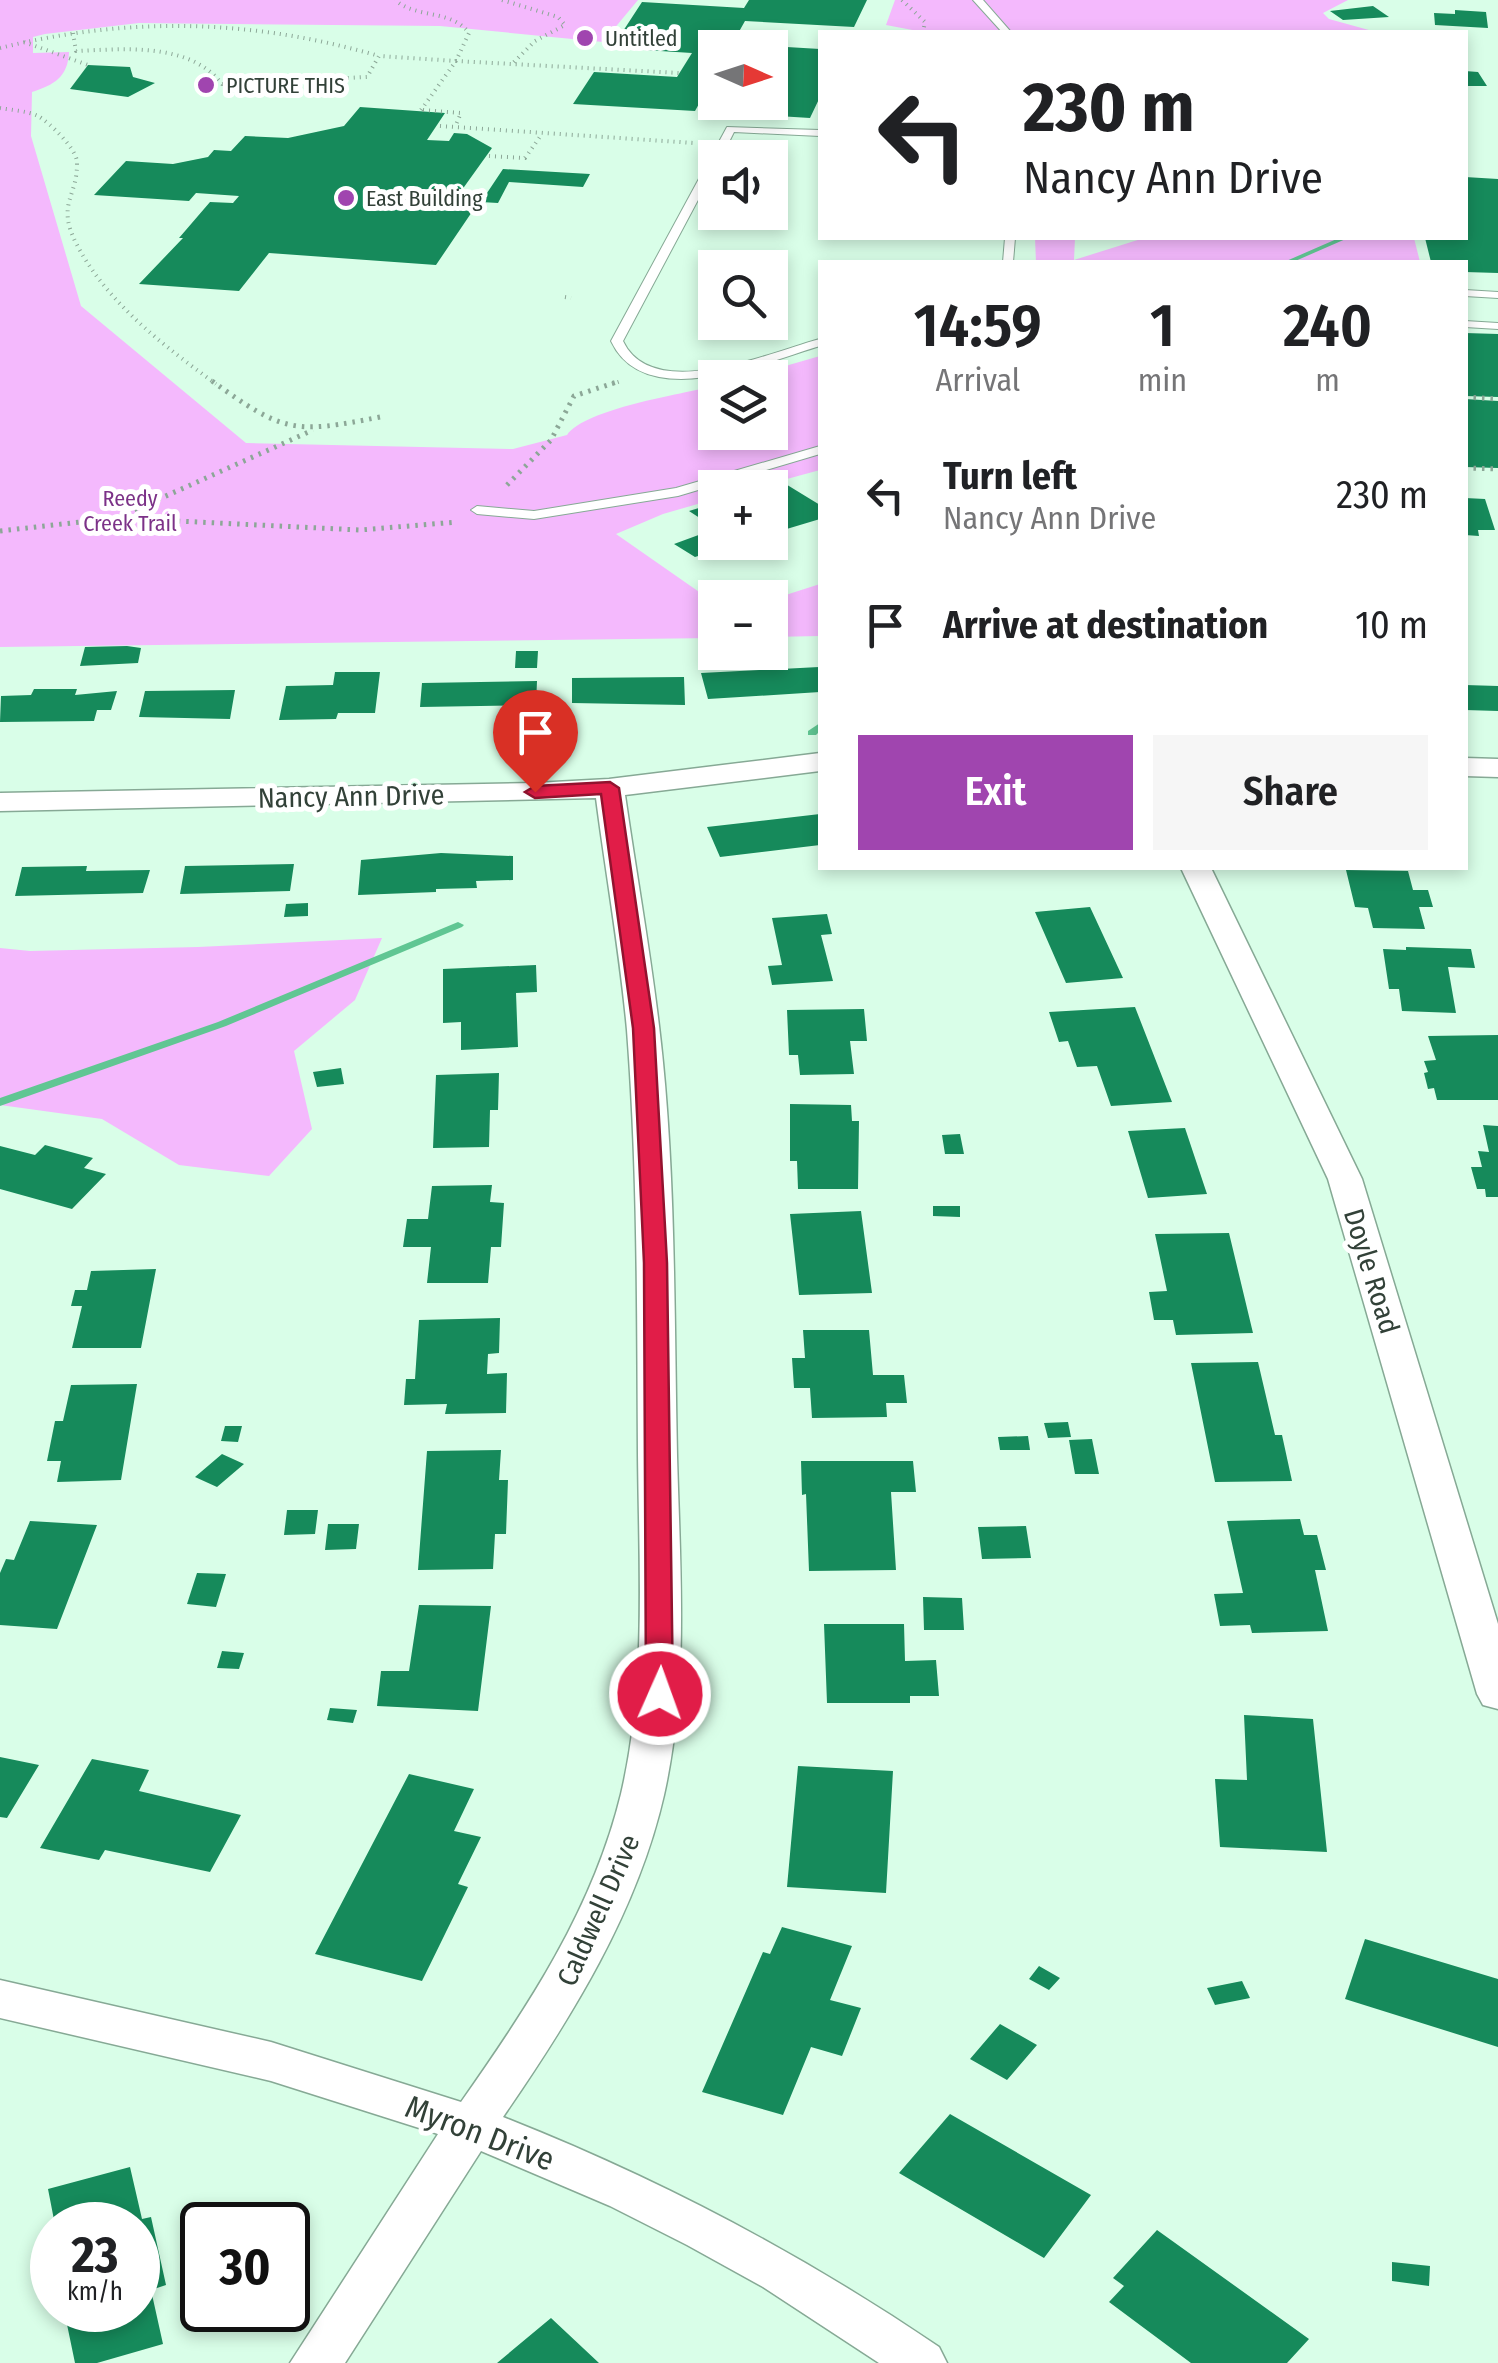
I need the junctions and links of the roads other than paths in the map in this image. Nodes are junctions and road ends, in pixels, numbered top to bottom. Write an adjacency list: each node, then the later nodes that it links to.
1 (978, 0): 2 (lane)
2 (1005, 30)
3 (818, 133): 8 (lane)
4 (1468, 293): 5 (lane)
5 (1498, 295)
6 (1468, 324): 7 (lane)
7 (1498, 326)
8 (818, 343)
9 (818, 451): 10 (lane)
10 (478, 510)
11 (818, 762): 14 (street, Nancy Ann Drive)
12 (1468, 767): 13 (street)
13 (1498, 768)
14 (610, 788): 15 (street, Nancy Ann Drive); 20 (street, Caldwell Drive)
15 (0, 802)
16 (1197, 870): 17 (street, Doyle Road)
17 (1483, 1592): 18 (street, Doyle Road)
18 (1498, 1694)
19 (0, 1999): 20 (street, Myron Drive)
20 (471, 2125): 21 (street, Caldwell Drive); 22 (street, Myron Drive)
21 (316, 2363)
22 (921, 2363)

